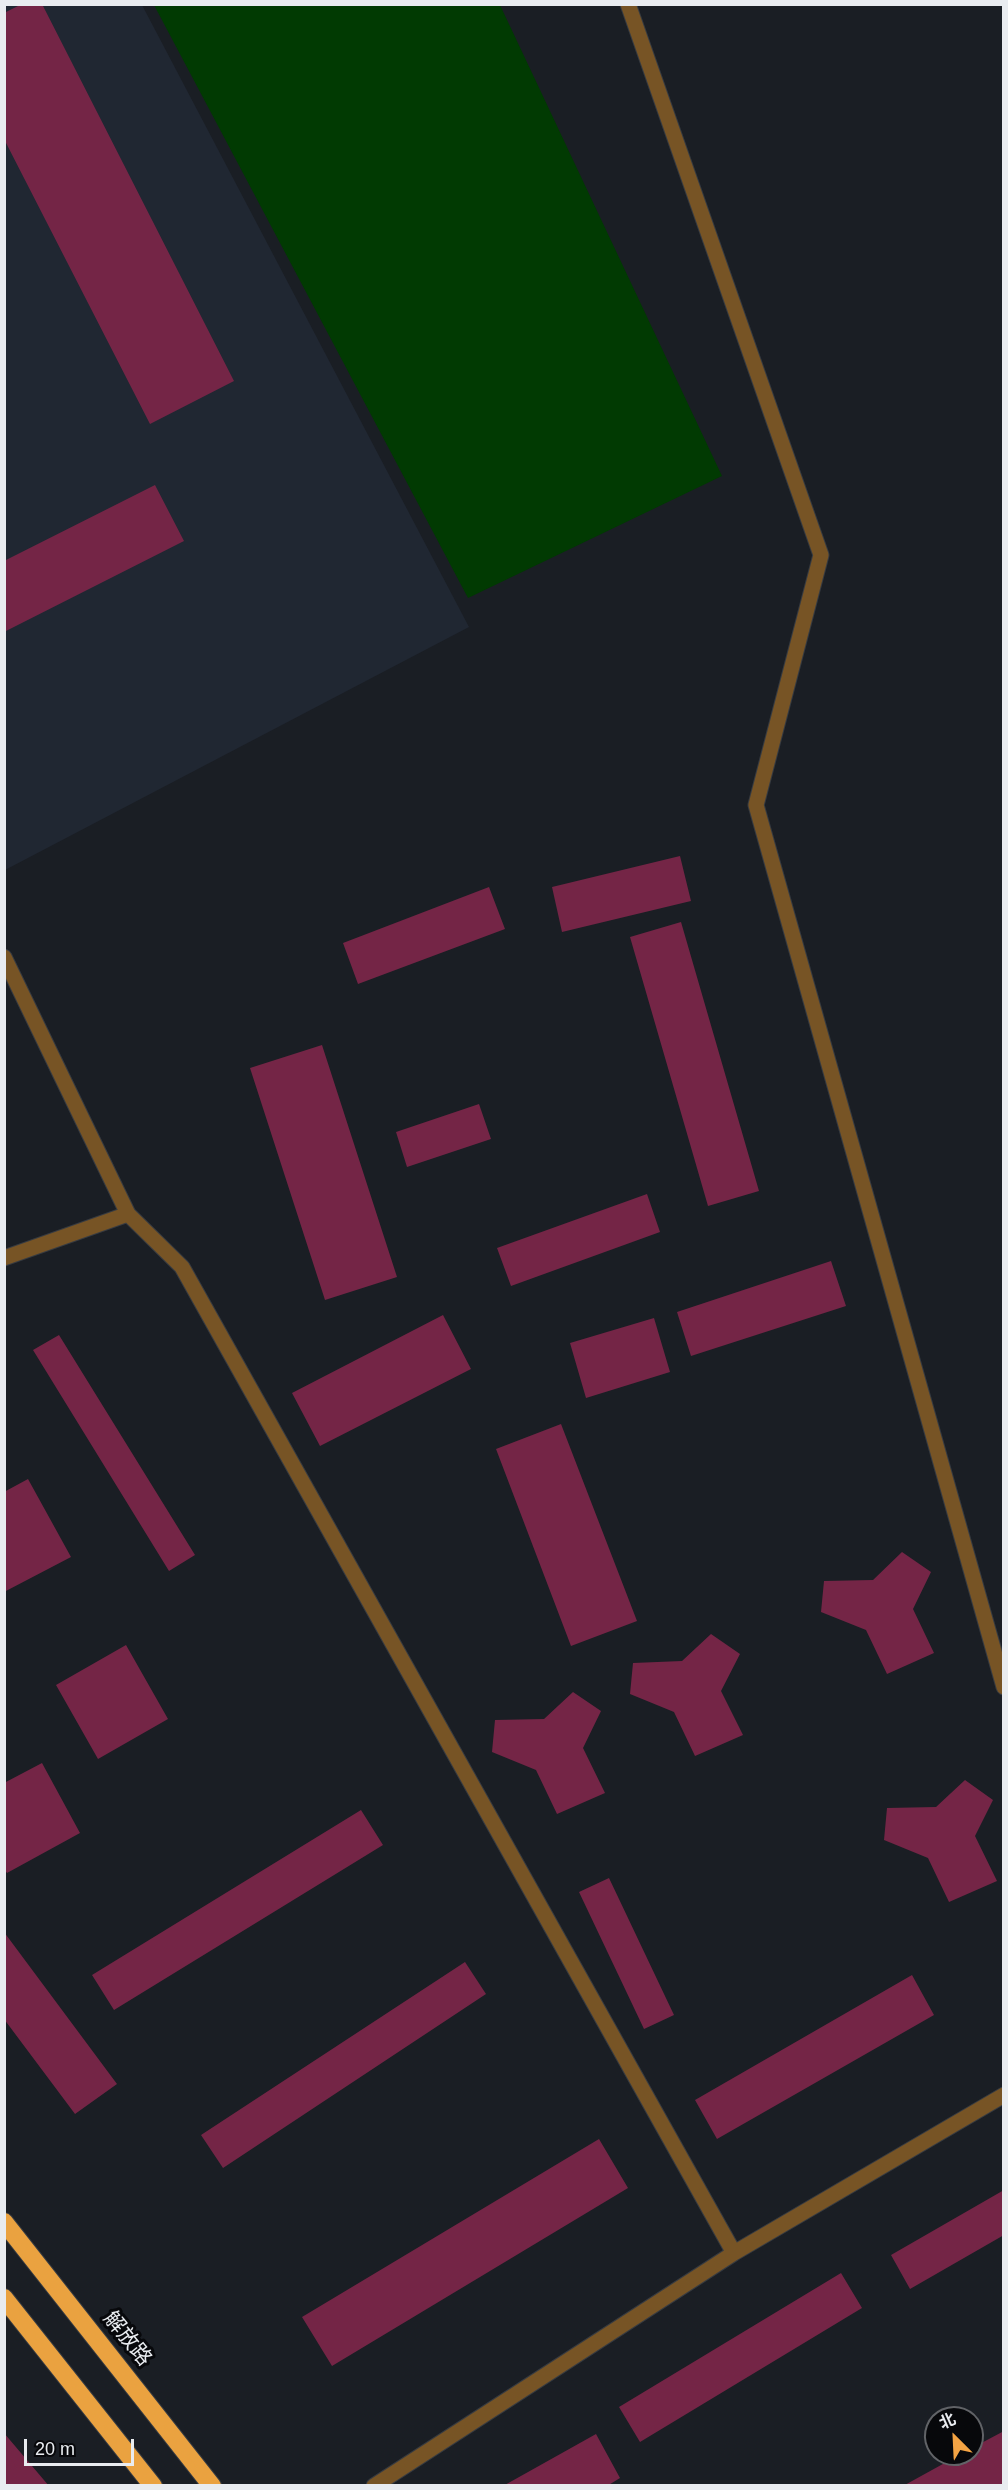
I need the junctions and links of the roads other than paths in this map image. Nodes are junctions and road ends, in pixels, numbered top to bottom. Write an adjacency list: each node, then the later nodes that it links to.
1 (628, 4): 5 (street)
2 (4, 957): 3 (street)
3 (128, 1214): 4 (street); 8 (street)
4 (4, 1258)
5 (1004, 1687)
6 (1004, 2096): 8 (street)
7 (4, 2222): 11 (highway, 解放路)
8 (734, 2253): 12 (street)
9 (4, 2298): 10 (highway)
10 (153, 2486)
11 (212, 2486)
12 (374, 2486)

